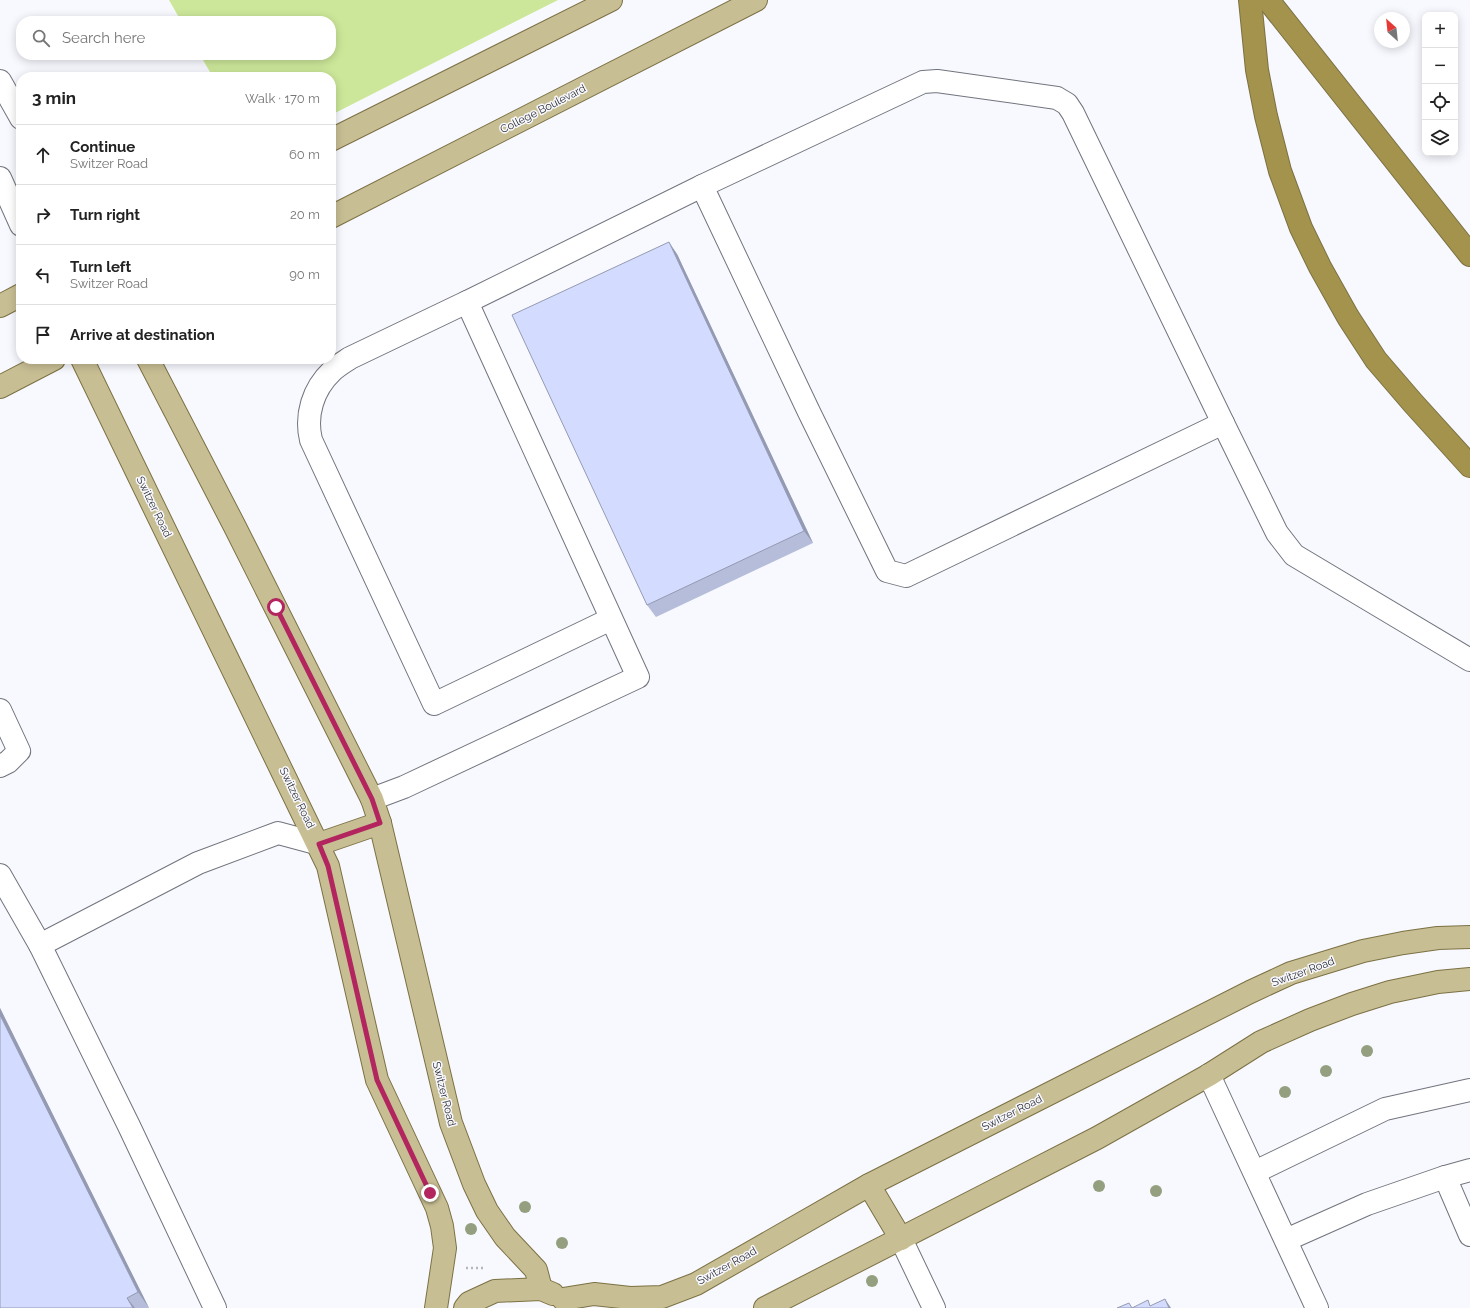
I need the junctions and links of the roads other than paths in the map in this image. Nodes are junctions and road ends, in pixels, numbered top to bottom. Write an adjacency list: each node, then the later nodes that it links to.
1 (610, 0): 7 (main road)
2 (756, 0): 11 (main road, College Boulevard)
3 (1250, 0): 21 (highway)
4 (1268, 0): 12 (highway)
5 (0, 81): 6 (street)
6 (12, 112)
7 (336, 137)
8 (0, 178): 10 (street)
9 (702, 186): 14 (street); 20 (street); 20 (street)
10 (16, 214)
11 (336, 214)
12 (1470, 255)
13 (16, 298): 15 (main road)
14 (467, 302): 22 (street); 22 (street)
15 (0, 306)
16 (44, 364): 19 (main road)
17 (84, 364): 28 (main road, Switzer Road)
18 (151, 364): 26 (main road, Switzer Road)
19 (0, 386)
20 (1223, 422): 23 (street)
21 (1470, 466)
22 (611, 619): 26 (street)
23 (1470, 660)
24 (0, 710): 25 (street)
25 (0, 766)
26 (372, 799): 27 (main road, Switzer Road)
27 (380, 823): 28 (main road); 42 (main road, Switzer Road)
28 (319, 844): 31 (street); 45 (main road, Switzer Road)
29 (0, 875): 31 (street)
30 (1470, 937): 38 (main road, Switzer Road)
31 (40, 945): 44 (street)
32 (1470, 980): 33 (main road)
33 (1209, 1075): 36 (street); 40 (main road)
34 (1470, 1090): 36 (street)
35 (1470, 1170): 37 (street)
36 (1255, 1172): 41 (street)
37 (1445, 1177): 39 (street); 41 (street)
38 (869, 1185): 40 (main road); 43 (main road, Switzer Road)
39 (1470, 1235)
40 (900, 1239): 47 (main road); 48 (street)
41 (1286, 1240): 49 (street)
42 (541, 1289): 43 (main road); 46 (main road)
43 (568, 1304)
44 (215, 1308)
45 (436, 1308)
46 (465, 1308)
47 (765, 1308)
48 (934, 1308)
49 (1317, 1308)

